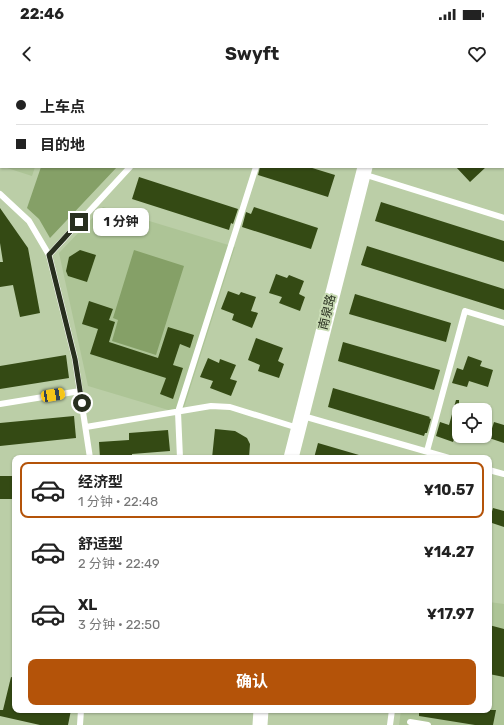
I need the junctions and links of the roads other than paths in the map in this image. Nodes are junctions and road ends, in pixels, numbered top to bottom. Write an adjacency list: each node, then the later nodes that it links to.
1 (129, 168): 6 (lane)
2 (256, 168): 10 (lane)
3 (364, 170): 5 (lane); 11 (street, 南泉路)
4 (0, 194): 6 (lane)
5 (504, 218)
6 (49, 255): 8 (lane)
7 (504, 323): 13 (lane)
8 (80, 391): 9 (lane); 12 (lane)
9 (0, 404)
10 (178, 412): 11 (lane); 12 (lane); 15 (lane)
11 (300, 422): 13 (lane); 16 (street, 南泉路)
12 (86, 427): 14 (lane)
13 (427, 452): 17 (lane)
14 (90, 455)
15 (180, 455)
16 (292, 455)
17 (436, 455)
18 (492, 471): 19 (lane)
19 (504, 474)
20 (81, 713): 24 (lane)
21 (261, 713): 25 (street)
22 (392, 713): 26 (lane)
23 (410, 722): 27 (lane)
24 (80, 725)
25 (260, 725)
26 (390, 725)
27 (428, 725)

